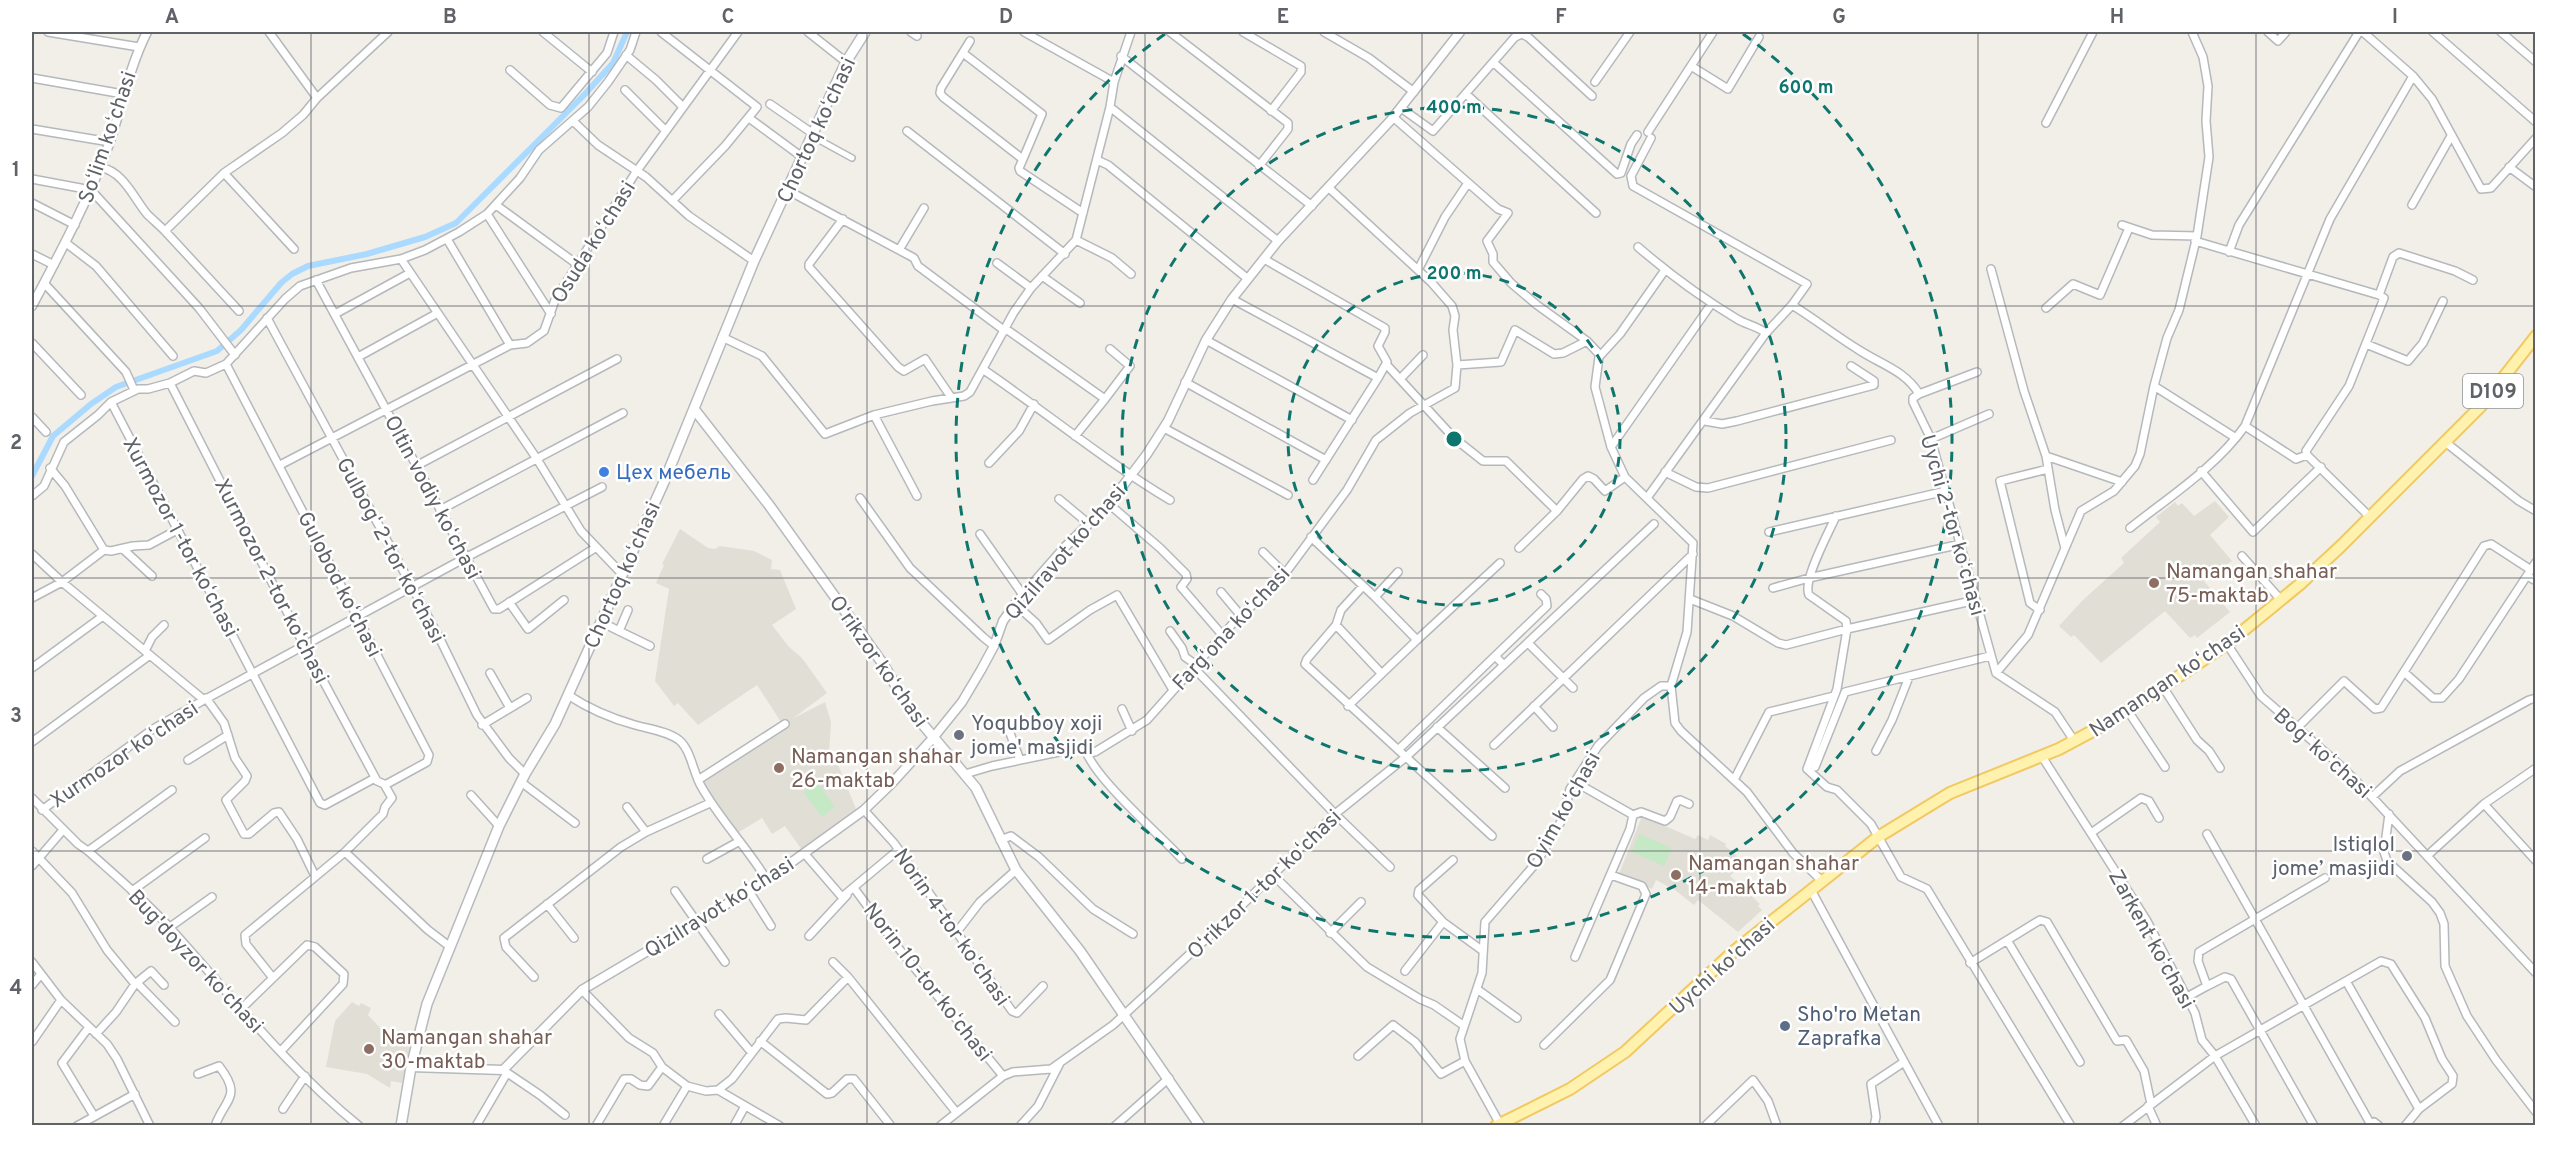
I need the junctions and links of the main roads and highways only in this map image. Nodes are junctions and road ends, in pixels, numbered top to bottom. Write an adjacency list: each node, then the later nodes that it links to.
1 (866, 32): 3 (main road, Chortoq koʻchasi)
2 (2535, 336): 4 (main road, Namangan koʻchasi / D109)
3 (694, 409): 5 (main road, Chortoq koʻchasi); 6 (main road, Oʻrikzor koʻchasi)
4 (2075, 742): 7 (main road, Uychi ko'chasi / D109)
5 (401, 1125)
6 (1200, 1125)
7 (1499, 1125)

